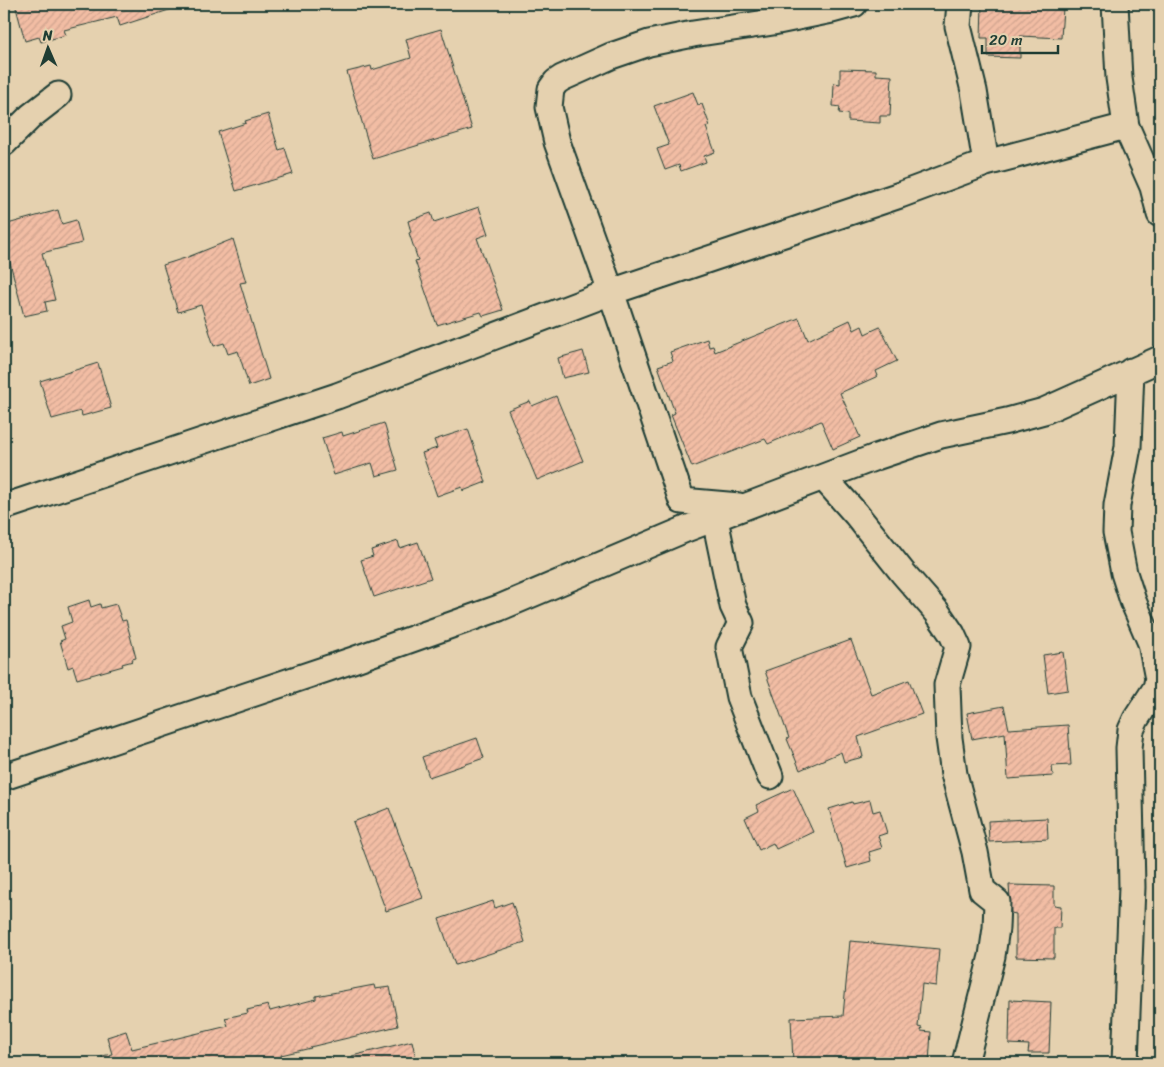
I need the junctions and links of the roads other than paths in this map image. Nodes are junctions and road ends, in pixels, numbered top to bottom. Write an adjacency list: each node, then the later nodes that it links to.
1 (854, 4): 9 (street)
2 (960, 4): 7 (street)
3 (1115, 4): 5 (street)
4 (58, 95): 6 (street)
5 (1126, 126): 7 (street); 8 (street)
6 (4, 143)
7 (986, 163): 9 (street)
8 (1160, 214)
9 (612, 292): 13 (street); 14 (street)
10 (1160, 359): 11 (street)
11 (1131, 371): 12 (street); 19 (street)
12 (824, 478): 13 (street); 18 (street)
13 (746, 506): 15 (street)
14 (4, 507)
15 (714, 519): 16 (street); 17 (street)
16 (770, 776)
17 (4, 777)
18 (965, 1063)
19 (1125, 1063)

